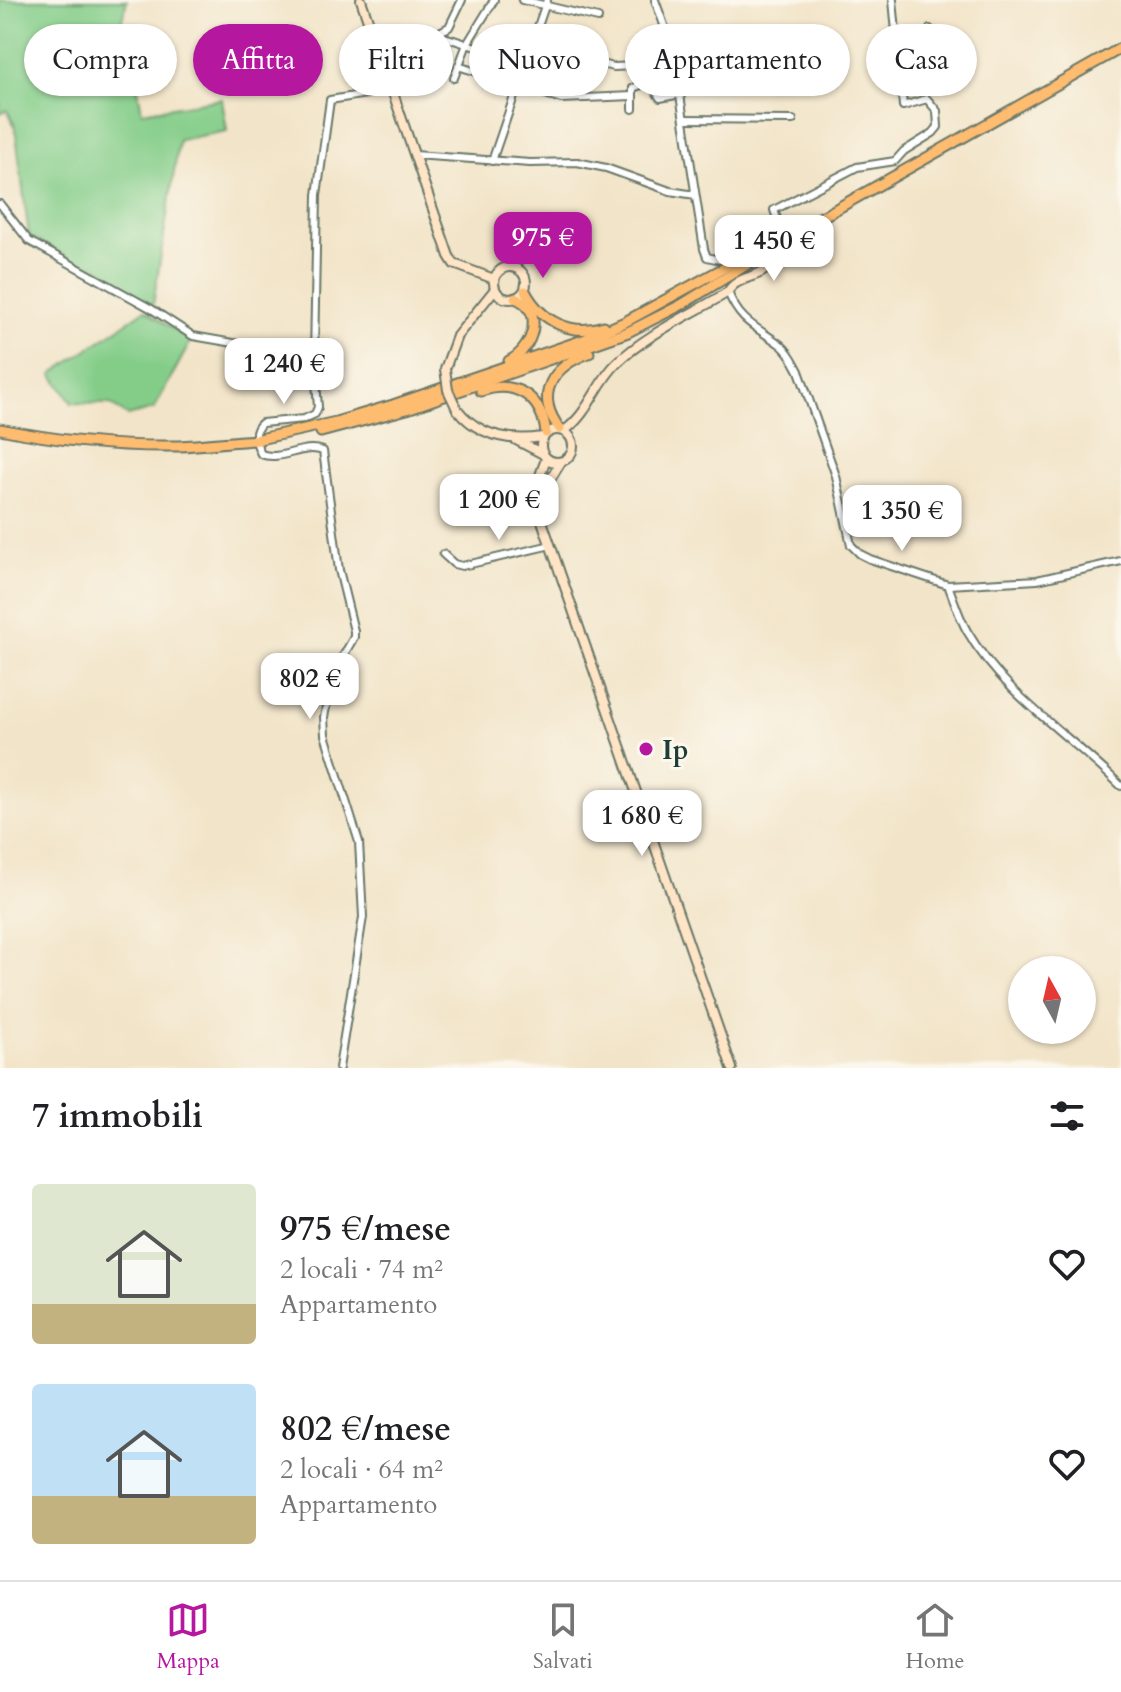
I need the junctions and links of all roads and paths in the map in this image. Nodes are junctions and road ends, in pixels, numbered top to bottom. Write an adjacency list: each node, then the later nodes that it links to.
1 (361, 0): 9 (main road)
2 (462, 0): 10 (street)
3 (494, 0): 15 (street)
4 (522, 0): 7 (street)
5 (655, 0): 12 (street)
6 (893, 0): 13 (street)
7 (546, 4): 8 (street); 11 (street)
8 (598, 18)
9 (369, 24)
10 (450, 24)
11 (540, 24)
12 (662, 24)
13 (895, 24)
14 (453, 40): 15 (street)
15 (467, 44): 17 (street)
16 (1121, 48): 34 (main road)
17 (458, 66): 18 (street); 19 (street)
18 (469, 70)
19 (454, 78)
20 (354, 96): 45 (street)
21 (393, 96): 30 (main road)
22 (515, 96): 31 (street)
23 (550, 96): 24 (street)
24 (633, 96): 27 (street)
25 (681, 96): 28 (street)
26 (902, 96): 35 (street)
27 (633, 109)
28 (685, 119): 29 (street); 32 (street)
29 (793, 120)
30 (414, 155): 31 (street); 38 (main road)
31 (492, 161): 32 (street)
32 (695, 195): 35 (street)
33 (0, 204): 45 (street)
34 (831, 212): 36 (main road); 37 (main road)
35 (754, 245): 37 (main road)
36 (768, 251): 39 (main road); 42 (main road)
37 (747, 256): 40 (main road)
38 (496, 276): 41 (main road); 43 (main road)
39 (727, 276): 48 (main road); 50 (main road)
40 (705, 279): 41 (main road); 46 (main road)
41 (525, 291): 44 (main road)
42 (728, 292): 47 (main road); 61 (street)
43 (498, 293): 44 (main road); 52 (main road, bridge)
44 (515, 298): 46 (main road)
45 (314, 357): 53 (street)
46 (393, 405): 53 (main road)
47 (583, 414): 50 (main road); 54 (main road)
48 (370, 421): 51 (main road); 53 (main road)
49 (0, 429): 53 (main road)
50 (562, 430): 51 (main road); 54 (main road)
51 (545, 435): 52 (main road); 55 (main road)
52 (515, 439): 55 (main road)
53 (255, 440): 63 (street)
54 (573, 440): 56 (main road)
55 (544, 456): 56 (main road); 57 (main road)
56 (561, 462): 57 (main road)
57 (542, 521): 58 (main road)
58 (551, 545): 59 (street); 64 (main road)
59 (443, 554)
60 (1121, 561): 61 (street)
61 (948, 585): 62 (street)
62 (1121, 786)
63 (339, 1068)
64 (732, 1068)

